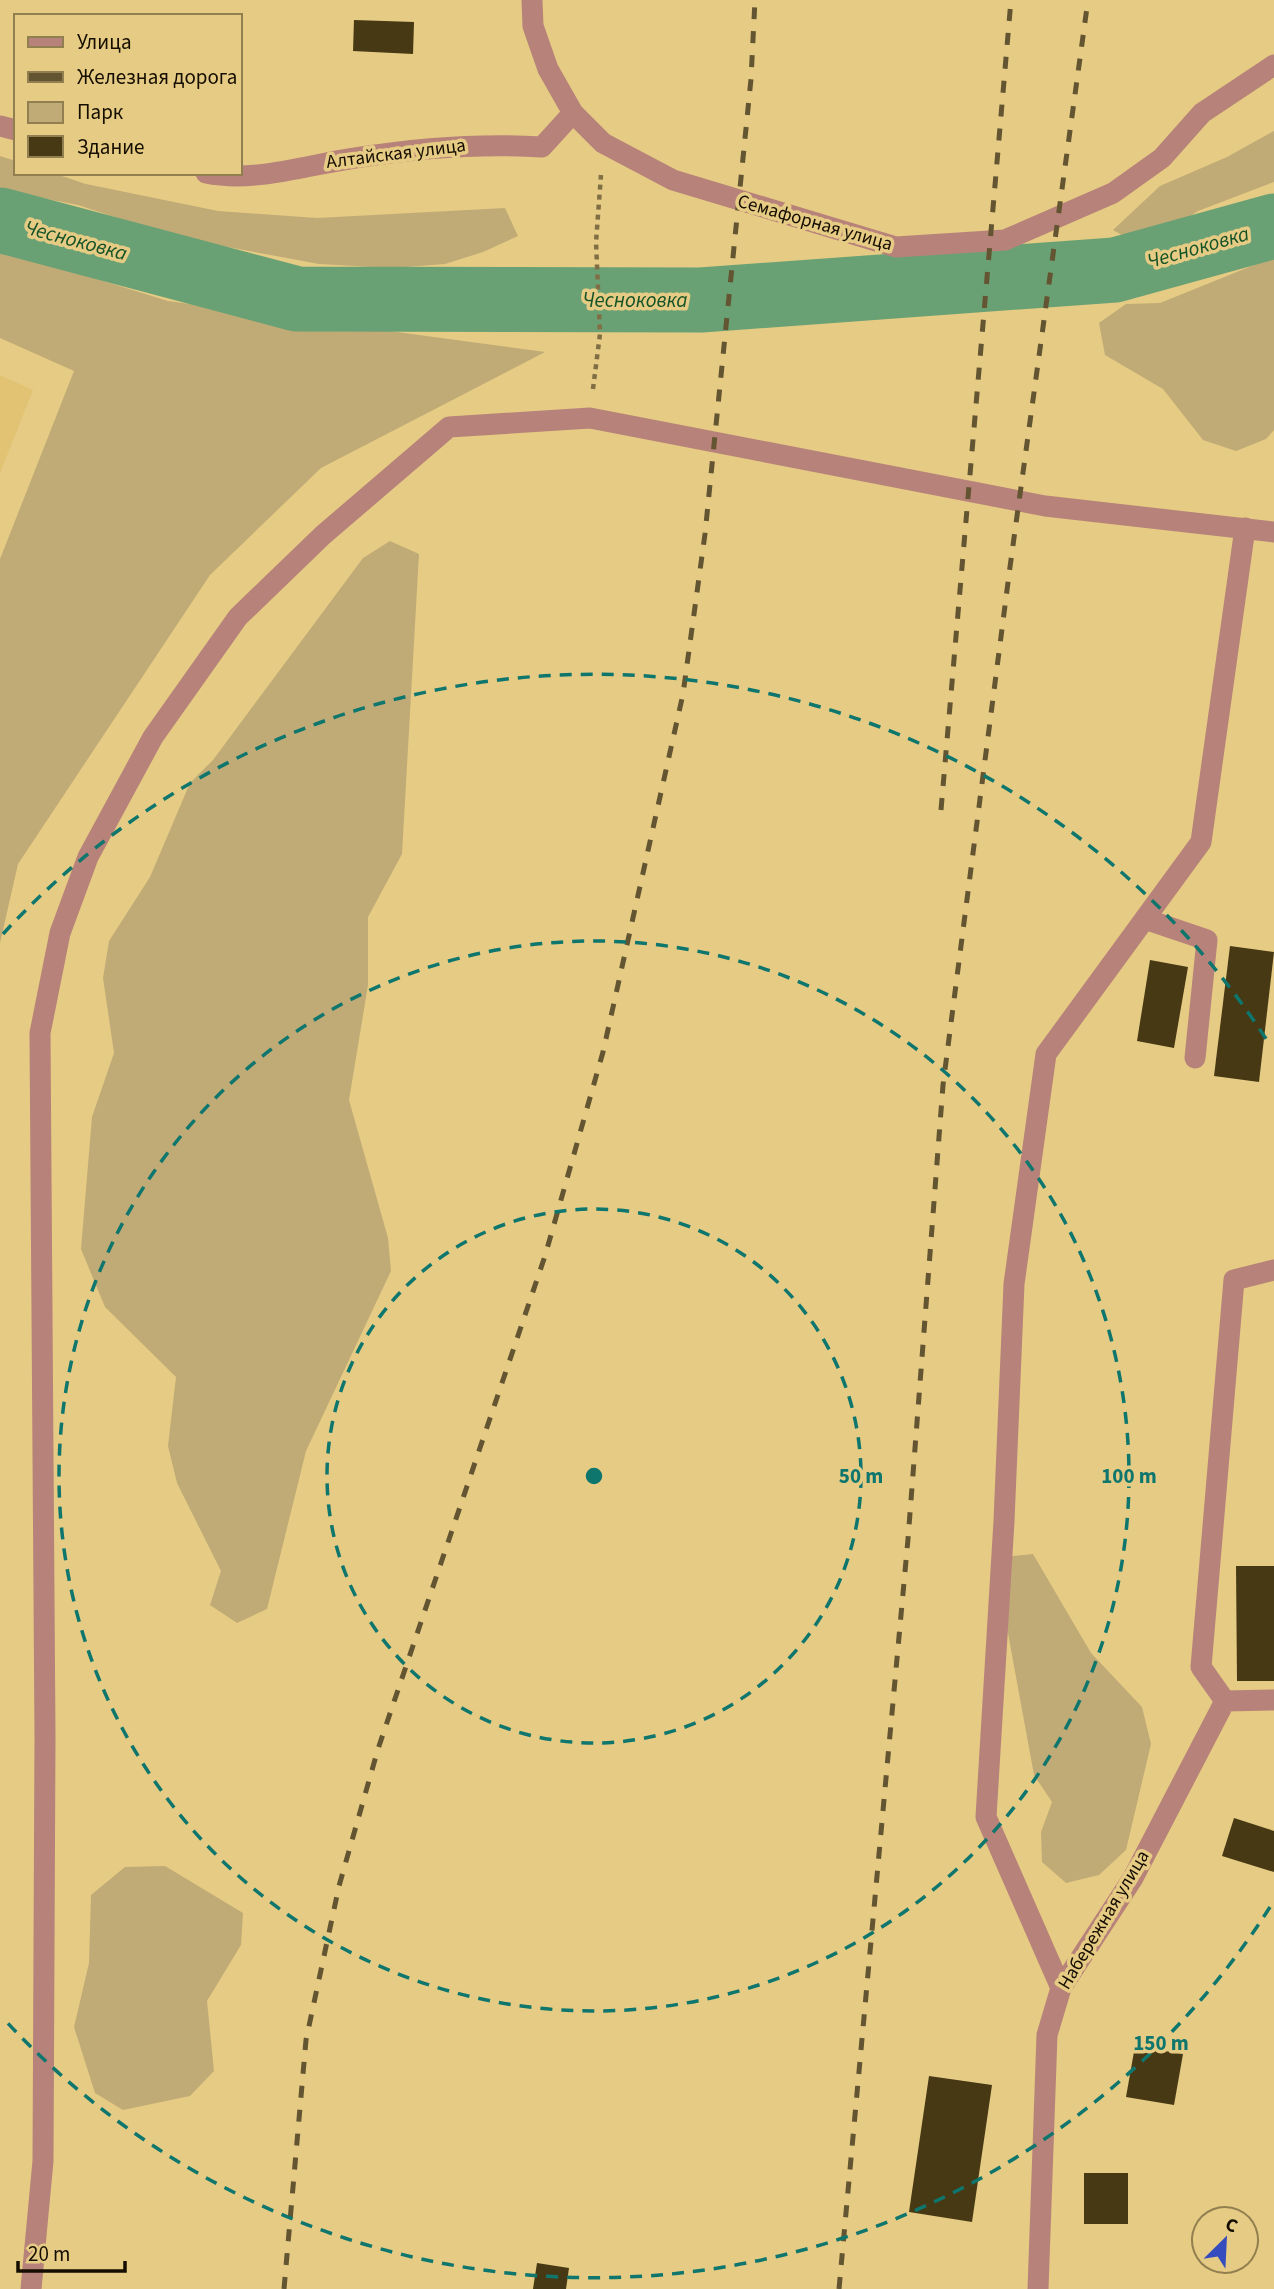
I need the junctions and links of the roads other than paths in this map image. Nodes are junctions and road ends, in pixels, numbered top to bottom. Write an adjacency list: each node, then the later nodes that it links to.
1 (533, 0): 3 (street, Семафорная улица)
2 (1274, 65): 3 (street, Семафорная улица)
3 (573, 113): 4 (street, Алтайская улица)
4 (216, 175)
5 (1245, 528): 6 (street); 7 (street); 13 (street)
6 (1274, 531)
7 (1145, 919): 8 (street); 12 (street)
8 (1195, 1058)
9 (1274, 1270): 11 (street)
10 (1274, 1700): 11 (street)
11 (1225, 1701): 12 (street, Набережная улица)
12 (1060, 1988): 14 (street, Набережная улица)
13 (31, 2289)
14 (1038, 2289)

